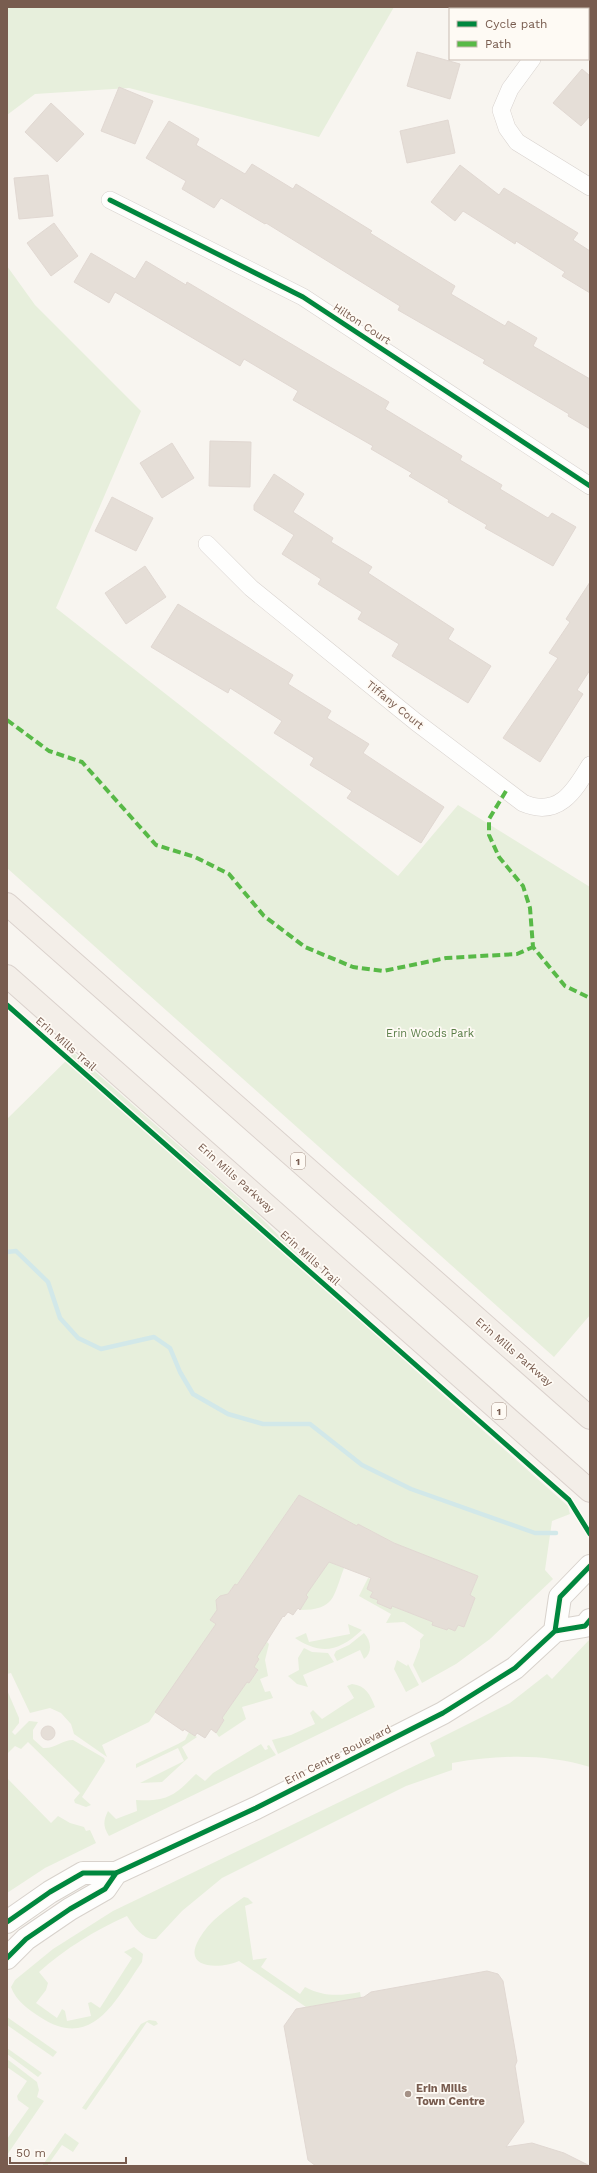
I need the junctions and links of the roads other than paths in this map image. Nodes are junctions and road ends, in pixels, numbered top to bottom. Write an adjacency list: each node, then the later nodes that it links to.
1 (531, 60): 2 (street)
2 (590, 187)
3 (110, 200): 4 (street, Hilton Court)
4 (590, 486)
5 (207, 544): 6 (street, Tiffany Court)
6 (590, 765)
7 (7, 904): 9 (main road, Erin Mills Parkway / 1)
8 (7, 976): 10 (main road, Erin Mills Parkway / 1)
9 (590, 1418)
10 (590, 1491)
11 (590, 1566): 13 (street)
12 (590, 1620): 13 (street)
13 (555, 1631): 14 (street, Erin Centre Boulevard)
14 (116, 1873): 15 (street, Erin Centre Boulevard); 16 (street, Erin Centre Boulevard)
15 (7, 1922)
16 (7, 1958)

